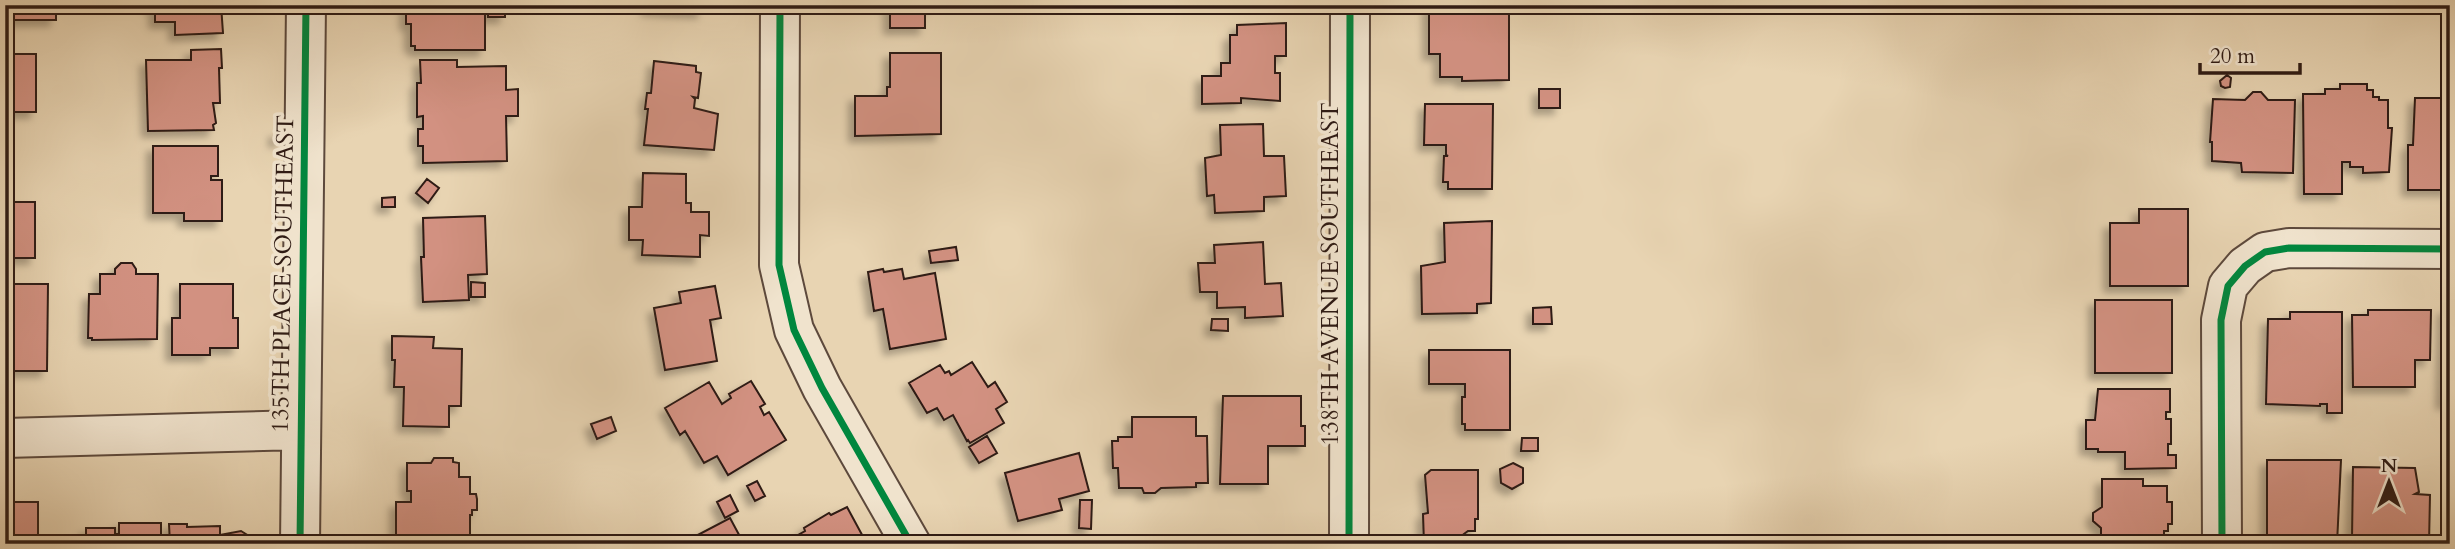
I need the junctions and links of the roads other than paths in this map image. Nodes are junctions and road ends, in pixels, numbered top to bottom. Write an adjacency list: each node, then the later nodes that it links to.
1 (306, 5): 5 (street, 135TH PLACE SOUTHEAST)
2 (780, 5): 8 (street)
3 (1350, 5): 9 (street, 138TH AVENUE SOUTHEAST)
4 (2450, 249): 10 (street)
5 (301, 430): 6 (street); 7 (street, 135TH PLACE SOUTHEAST)
6 (5, 438)
7 (300, 544)
8 (911, 544)
9 (1349, 544)
10 (2222, 544)

